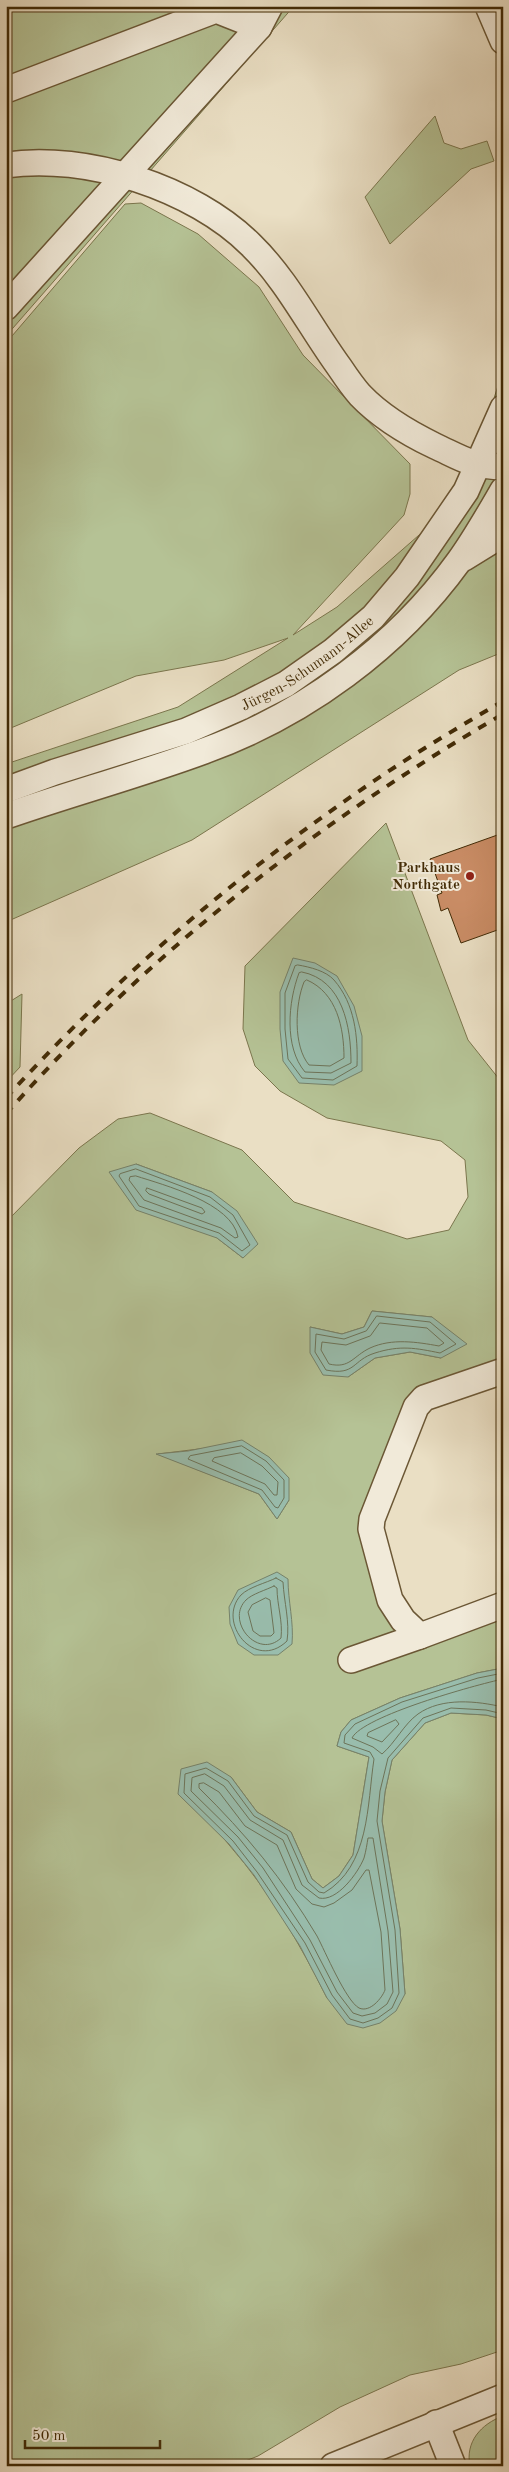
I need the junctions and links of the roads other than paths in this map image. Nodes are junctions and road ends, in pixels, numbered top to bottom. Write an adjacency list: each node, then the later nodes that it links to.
1 (488, 6): 4 (street)
2 (220, 8): 3 (street); 5 (street)
3 (265, 17): 7 (street)
4 (503, 41)
5 (6, 90)
6 (6, 164): 7 (street)
7 (125, 175): 8 (street); 10 (street)
8 (6, 307)
9 (503, 408): 10 (street, Jürgen-Schumann-Allee)
10 (478, 466): 11 (street); 12 (street); 15 (street, Jürgen-Schumann-Allee)
11 (503, 467)
12 (503, 491): 14 (street, Jürgen-Schumann-Allee)
13 (503, 534): 14 (street)
14 (460, 560): 16 (street, Jürgen-Schumann-Allee)
15 (6, 790)
16 (6, 816)
17 (503, 1371): 19 (street)
18 (503, 1605): 19 (street)
19 (420, 1636): 20 (street)
20 (351, 1660)
21 (503, 2397): 22 (street)
22 (436, 2423): 23 (street); 24 (street)
23 (333, 2466)
24 (453, 2466)

